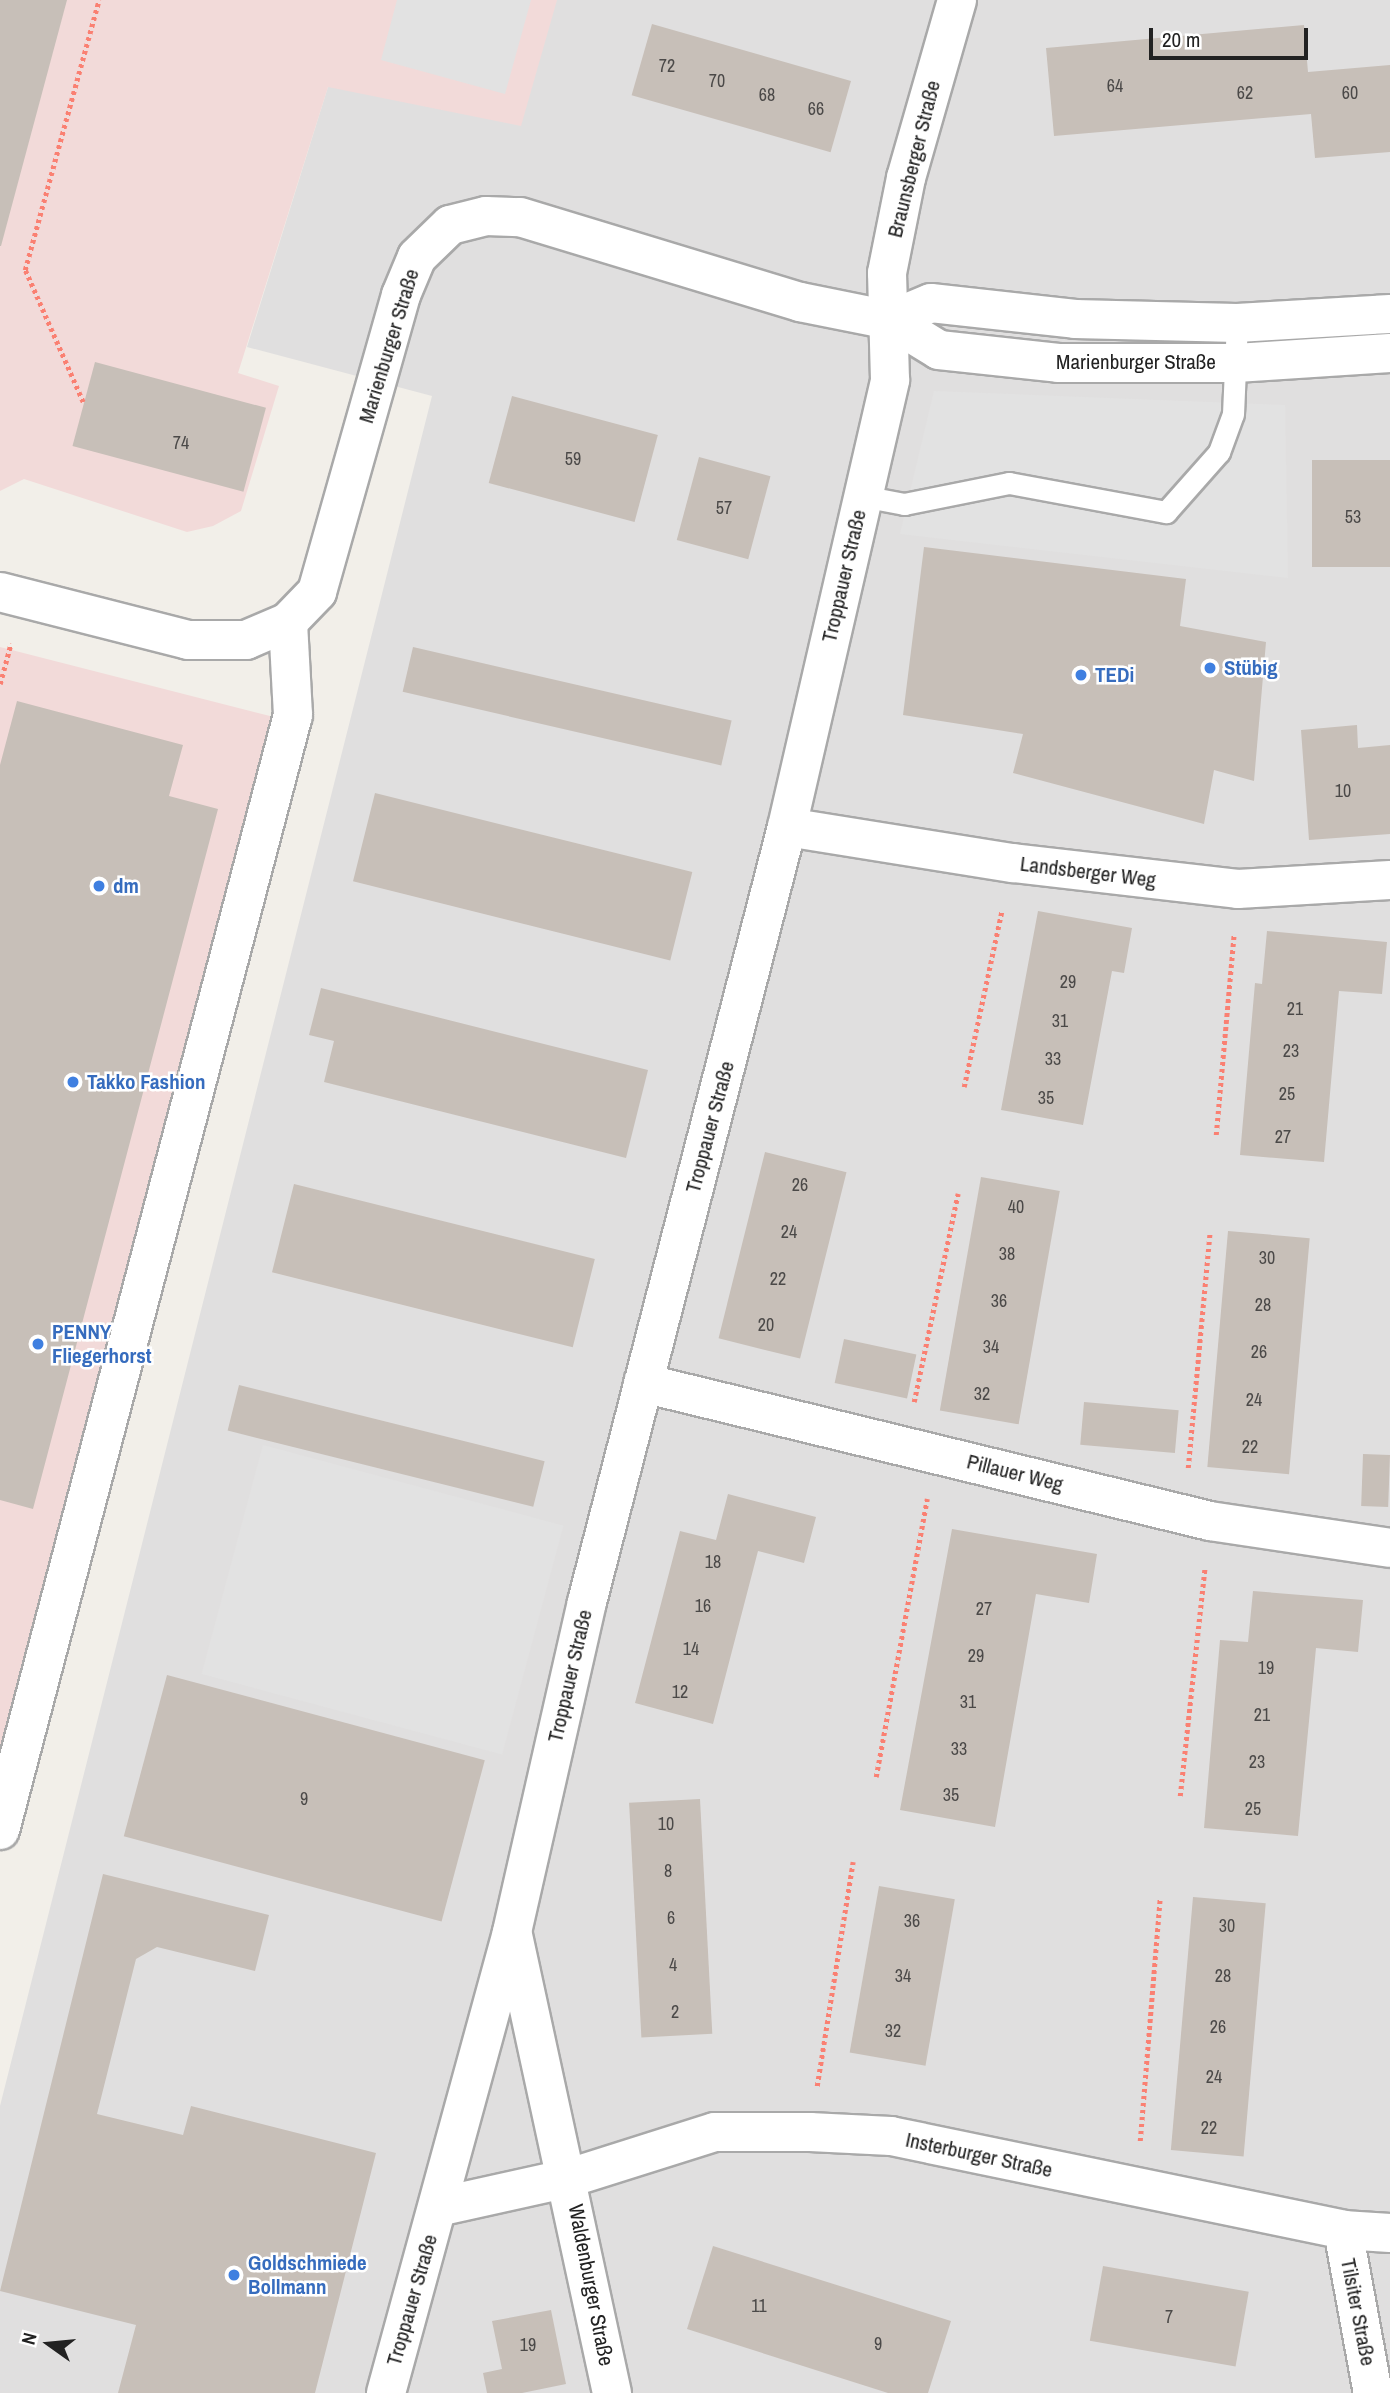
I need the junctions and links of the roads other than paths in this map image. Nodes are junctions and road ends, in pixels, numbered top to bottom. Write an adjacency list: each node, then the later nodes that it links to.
1 (957, 0): 3 (street, Braunsberger Straße)
2 (1390, 314): 4 (street, Marienburger Straße)
3 (890, 320): 4 (street, Marienburger Straße); 6 (street, Marienburger Straße); 7 (street, Troppauer Straße); 9 (street, Marienburger Straße)
4 (1237, 323): 6 (lane)
5 (1390, 352): 6 (street, Marienburger Straße)
6 (1236, 363): 7 (lane)
7 (862, 496): 10 (street, Troppauer Straße)
8 (0, 592): 9 (street, Marienburger Straße)
9 (288, 622): 14 (street)
10 (787, 827): 11 (street, Landsberger Weg); 12 (street, Troppauer Straße)
11 (1390, 880)
12 (643, 1383): 13 (street, Pillauer Weg); 15 (street, Troppauer Straße)
13 (1390, 1548)
14 (0, 1830)
15 (513, 1931): 16 (street, Troppauer Straße); 17 (street, Troppauer Straße)
16 (569, 2178): 17 (street, Troppauer Straße); 18 (street, Insterburger Straße); 21 (street, Waldenburger Straße)
17 (438, 2207): 20 (street, Troppauer Straße)
18 (1343, 2230): 19 (street, Insterburger Straße); 22 (street, Tilsiter Straße)
19 (1390, 2233)
20 (386, 2393)
21 (612, 2393)
22 (1373, 2393)

